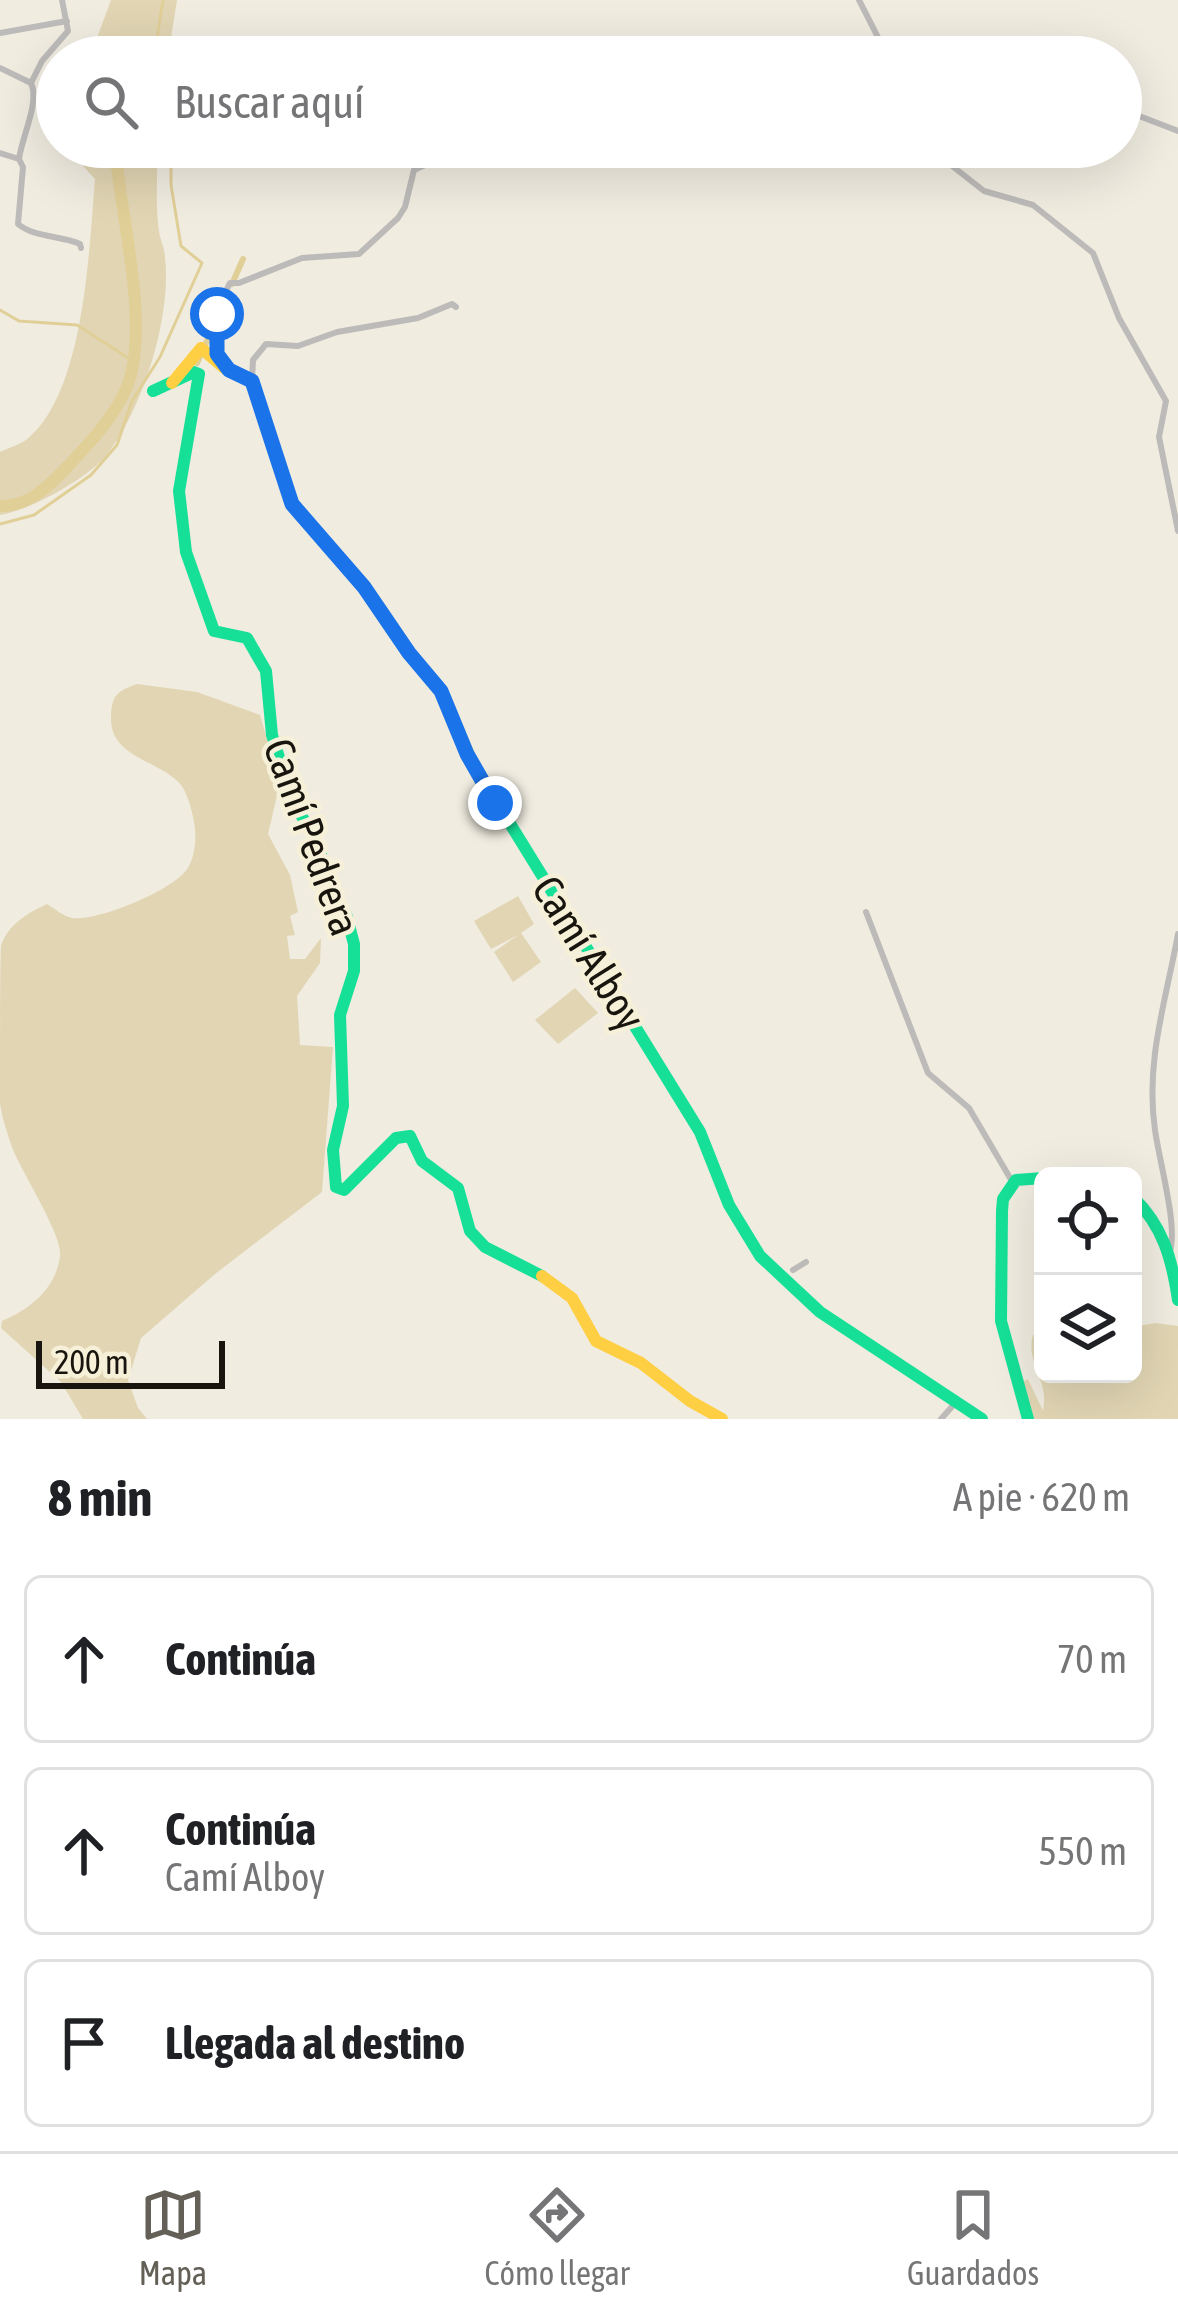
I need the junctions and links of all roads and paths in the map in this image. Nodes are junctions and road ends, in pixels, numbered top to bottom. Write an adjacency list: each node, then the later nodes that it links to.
1 (62, 0): 3 (street)
2 (859, 0): 6 (street)
3 (68, 21): 4 (street); 5 (street)
4 (0, 33)
5 (65, 36)
6 (877, 36)
7 (0, 68): 9 (street)
8 (36, 73): 9 (street)
9 (31, 83): 13 (street)
10 (1142, 117): 11 (street)
11 (1178, 131)
12 (0, 153): 13 (street)
13 (20, 159): 16 (street)
14 (419, 168): 18 (street)
15 (955, 168): 22 (street)
16 (81, 248)
17 (457, 307): 19 (street)
18 (229, 370): 19 (street); 20 (street)
19 (252, 381): 32 (street, Camí Alboy)
20 (171, 385): 21 (street); 33 (street, Camí Pedrera)
21 (153, 391)
22 (1178, 530)
23 (866, 912): 26 (street)
24 (1178, 934): 28 (street)
25 (1034, 1180): 26 (street)
26 (1013, 1183): 36 (street)
27 (1142, 1205): 28 (street)
28 (1170, 1251): 31 (street)
29 (806, 1262): 30 (street)
30 (793, 1270)
31 (1178, 1300)
32 (957, 1401): 34 (street); 35 (street, Camí Alboy)
33 (722, 1419)
34 (940, 1419)
35 (982, 1419)
36 (1028, 1419)

